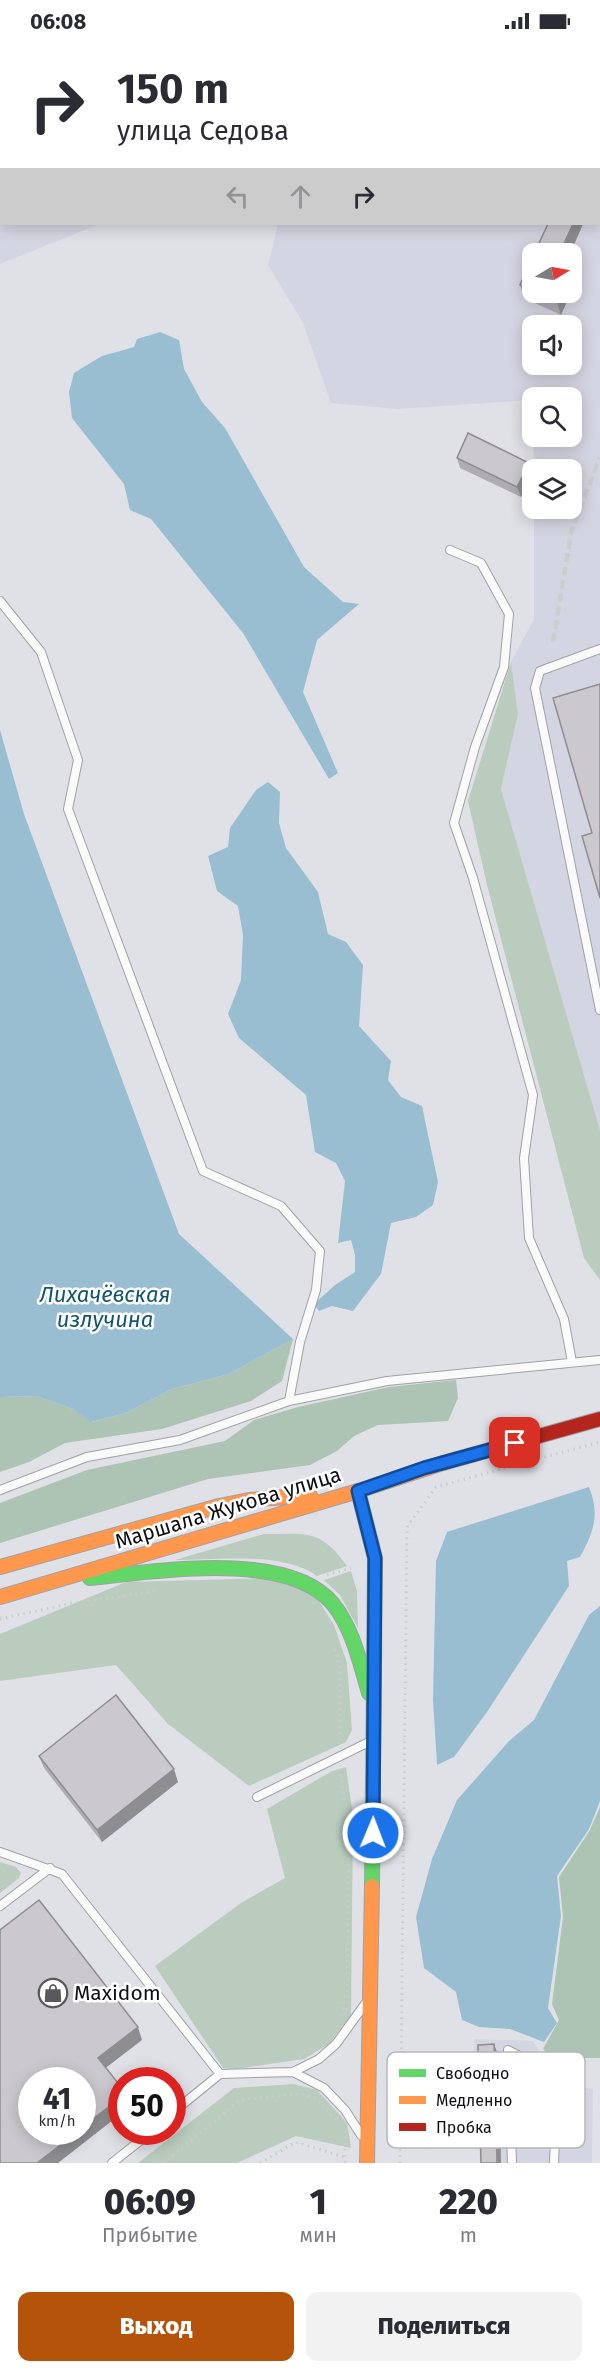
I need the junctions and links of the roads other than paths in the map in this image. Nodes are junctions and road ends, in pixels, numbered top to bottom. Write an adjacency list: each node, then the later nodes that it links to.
1 (450, 550): 6 (lane)
2 (0, 601): 7 (lane)
3 (600, 649): 4 (lane)
4 (600, 1010)
5 (600, 1360): 6 (lane)
6 (572, 1362): 7 (lane)
7 (289, 1401): 9 (lane)
8 (600, 1419): 10 (main road)
9 (0, 1490)
10 (358, 1491): 11 (main road, Маршала Жукова улица); 12 (main road, Маршала Жукова улица); 14 (main road)
11 (0, 1567)
12 (65, 1580): 13 (main road, Маршала Жукова улица); 14 (main road)
13 (0, 1597)
14 (375, 1710): 15 (main road)
15 (374, 1740): 16 (lane); 20 (main road)
16 (258, 1797)
17 (0, 1852): 18 (lane)
18 (50, 1868): 19 (lane); 22 (lane)
19 (0, 1906)
20 (369, 1998): 21 (lane); 24 (main road)
21 (293, 2072): 22 (lane); 24 (lane)
22 (220, 2074): 23 (lane)
23 (186, 2102)
24 (366, 2142): 28 (main road)
25 (134, 2145): 29 (lane)
26 (511, 2148): 30 (lane)
27 (555, 2148): 31 (lane)
28 (367, 2161)
29 (112, 2163)
30 (512, 2163)
31 (554, 2163)

